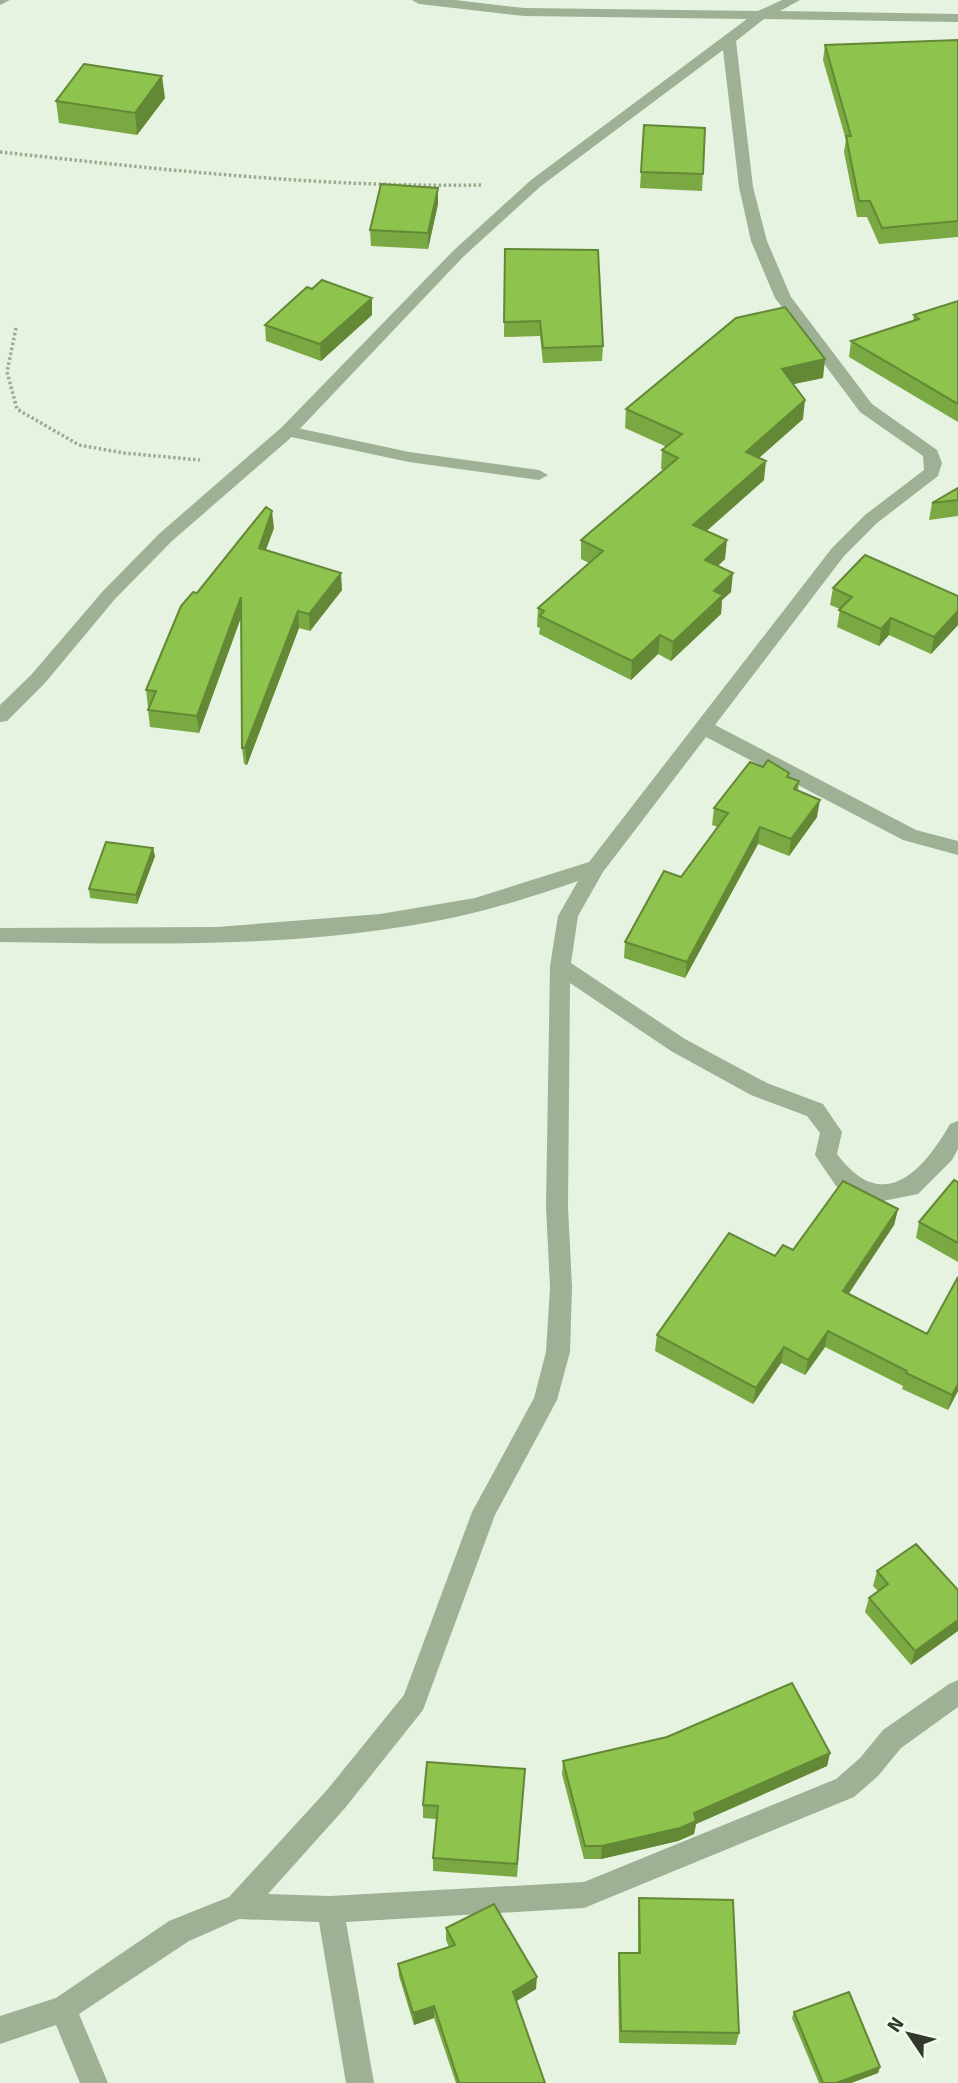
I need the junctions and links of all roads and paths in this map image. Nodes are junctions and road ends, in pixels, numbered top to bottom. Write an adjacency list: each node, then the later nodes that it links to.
1 (419, 0): 3 (street)
2 (793, 0): 3 (street)
3 (764, 14): 4 (street); 5 (street)
4 (958, 18)
5 (729, 39): 7 (street); 13 (street)
6 (0, 152): 7 (path)
7 (536, 183): 9 (street)
8 (16, 328): 10 (path)
9 (288, 430): 10 (street); 11 (street)
10 (247, 464): 12 (street)
11 (539, 475)
12 (0, 716)
13 (705, 728): 14 (street); 15 (street)
14 (958, 848)
15 (596, 867): 16 (street); 17 (street)
16 (0, 935)
17 (560, 966): 18 (street); 20 (street)
18 (958, 1130)
19 (958, 1692): 21 (street)
20 (239, 1906): 21 (street); 22 (street)
21 (330, 1909): 25 (street)
22 (63, 2009): 23 (street); 24 (street)
23 (0, 2030)
24 (94, 2083)
25 (360, 2083)

